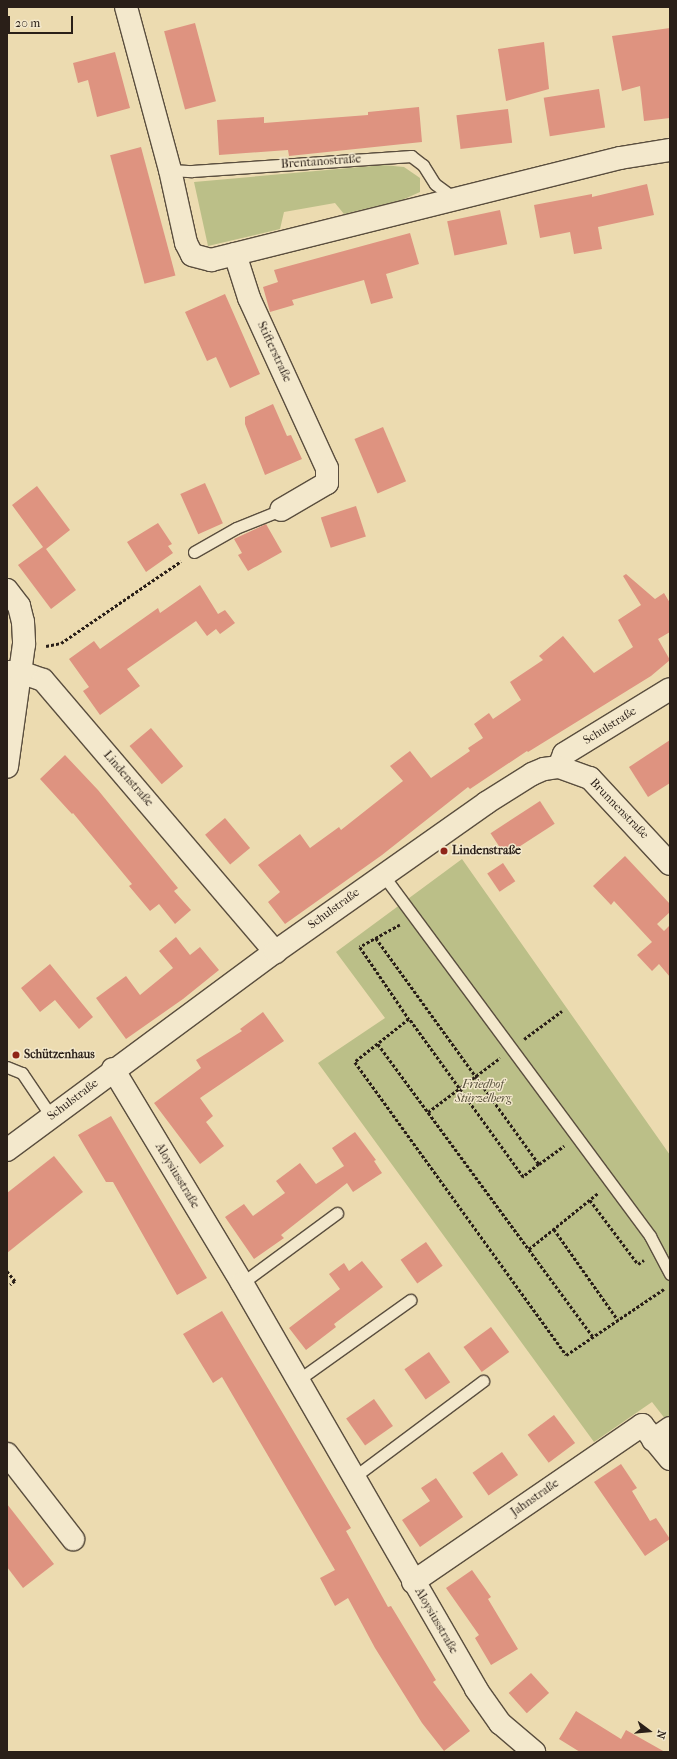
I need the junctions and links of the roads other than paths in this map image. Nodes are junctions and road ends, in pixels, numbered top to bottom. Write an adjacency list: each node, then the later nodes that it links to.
1 (126, 7): 3 (street)
2 (670, 150): 4 (street)
3 (170, 170): 4 (lane, Brentanostraße); 5 (street)
4 (454, 198): 5 (street)
5 (235, 254): 6 (street, Stifterstraße)
6 (281, 510): 7 (lane, Stifterstraße)
7 (194, 552)
8 (7, 590): 9 (street)
9 (13, 672): 12 (street); 15 (street, Lindenstraße)
10 (670, 689): 11 (street, Schulstraße)
11 (559, 767): 13 (street, Brunnenstraße); 14 (street, Schulstraße)
12 (7, 768)
13 (670, 864)
14 (383, 875): 15 (street, Schulstraße); 21 (lane)
15 (275, 952): 17 (street, Schulstraße)
16 (7, 1067): 18 (lane)
17 (113, 1069): 18 (street, Schulstraße); 22 (street, Aloysiusstraße)
18 (51, 1116): 19 (street, Schulstraße)
19 (7, 1150)
20 (337, 1212): 22 (lane)
21 (670, 1274)
22 (242, 1283): 24 (street, Aloysiusstraße)
23 (410, 1300): 24 (lane)
24 (298, 1380): 29 (street, Aloysiusstraße)
25 (483, 1381): 29 (lane)
26 (662, 1434): 27 (street, Jahnstraße); 31 (street, Jahnstraße)
27 (670, 1459)
28 (10, 1463): 30 (street)
29 (354, 1477): 31 (street, Aloysiusstraße)
30 (73, 1540)
31 (413, 1582): 32 (street, Aloysiusstraße)
32 (534, 1752)

